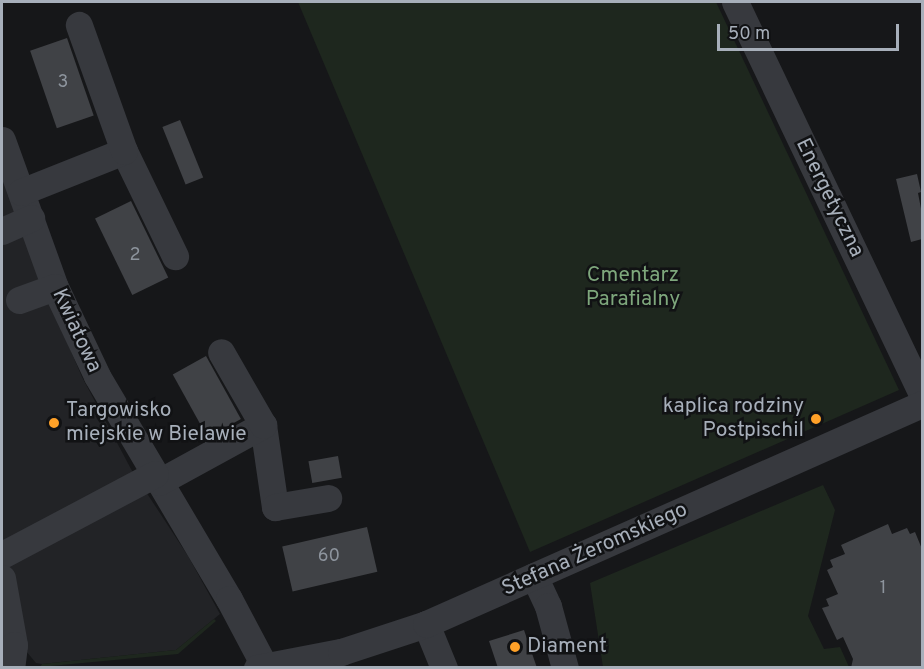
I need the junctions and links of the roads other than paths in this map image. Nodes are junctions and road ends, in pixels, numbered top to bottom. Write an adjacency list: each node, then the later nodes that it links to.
1 (735, 2): 12 (street, Energetyczna)
2 (79, 25): 4 (street)
3 (2, 140): 5 (street, Kwiatowa)
4 (124, 151): 5 (street); 8 (street)
5 (21, 192): 6 (street, Kwiatowa)
6 (31, 218): 7 (street); 9 (street, Kwiatowa)
7 (2, 231)
8 (175, 256)
9 (55, 287): 10 (street); 15 (street, Kwiatowa)
10 (19, 300)
11 (221, 352): 14 (street)
12 (922, 394)
13 (922, 405): 18 (street, Stefana Żeromskiego)
14 (263, 425): 15 (street); 16 (street)
15 (157, 478): 17 (street); 21 (street, Kwiatowa)
16 (328, 498)
17 (2, 555)
18 (534, 576): 20 (street, Stefana Żeromskiego); 24 (street)
19 (2, 578): 22 (street)
20 (426, 624): 21 (street, Stefana Żeromskiego); 23 (street)
21 (261, 667)
22 (10, 668)
23 (444, 668)
24 (565, 668)

